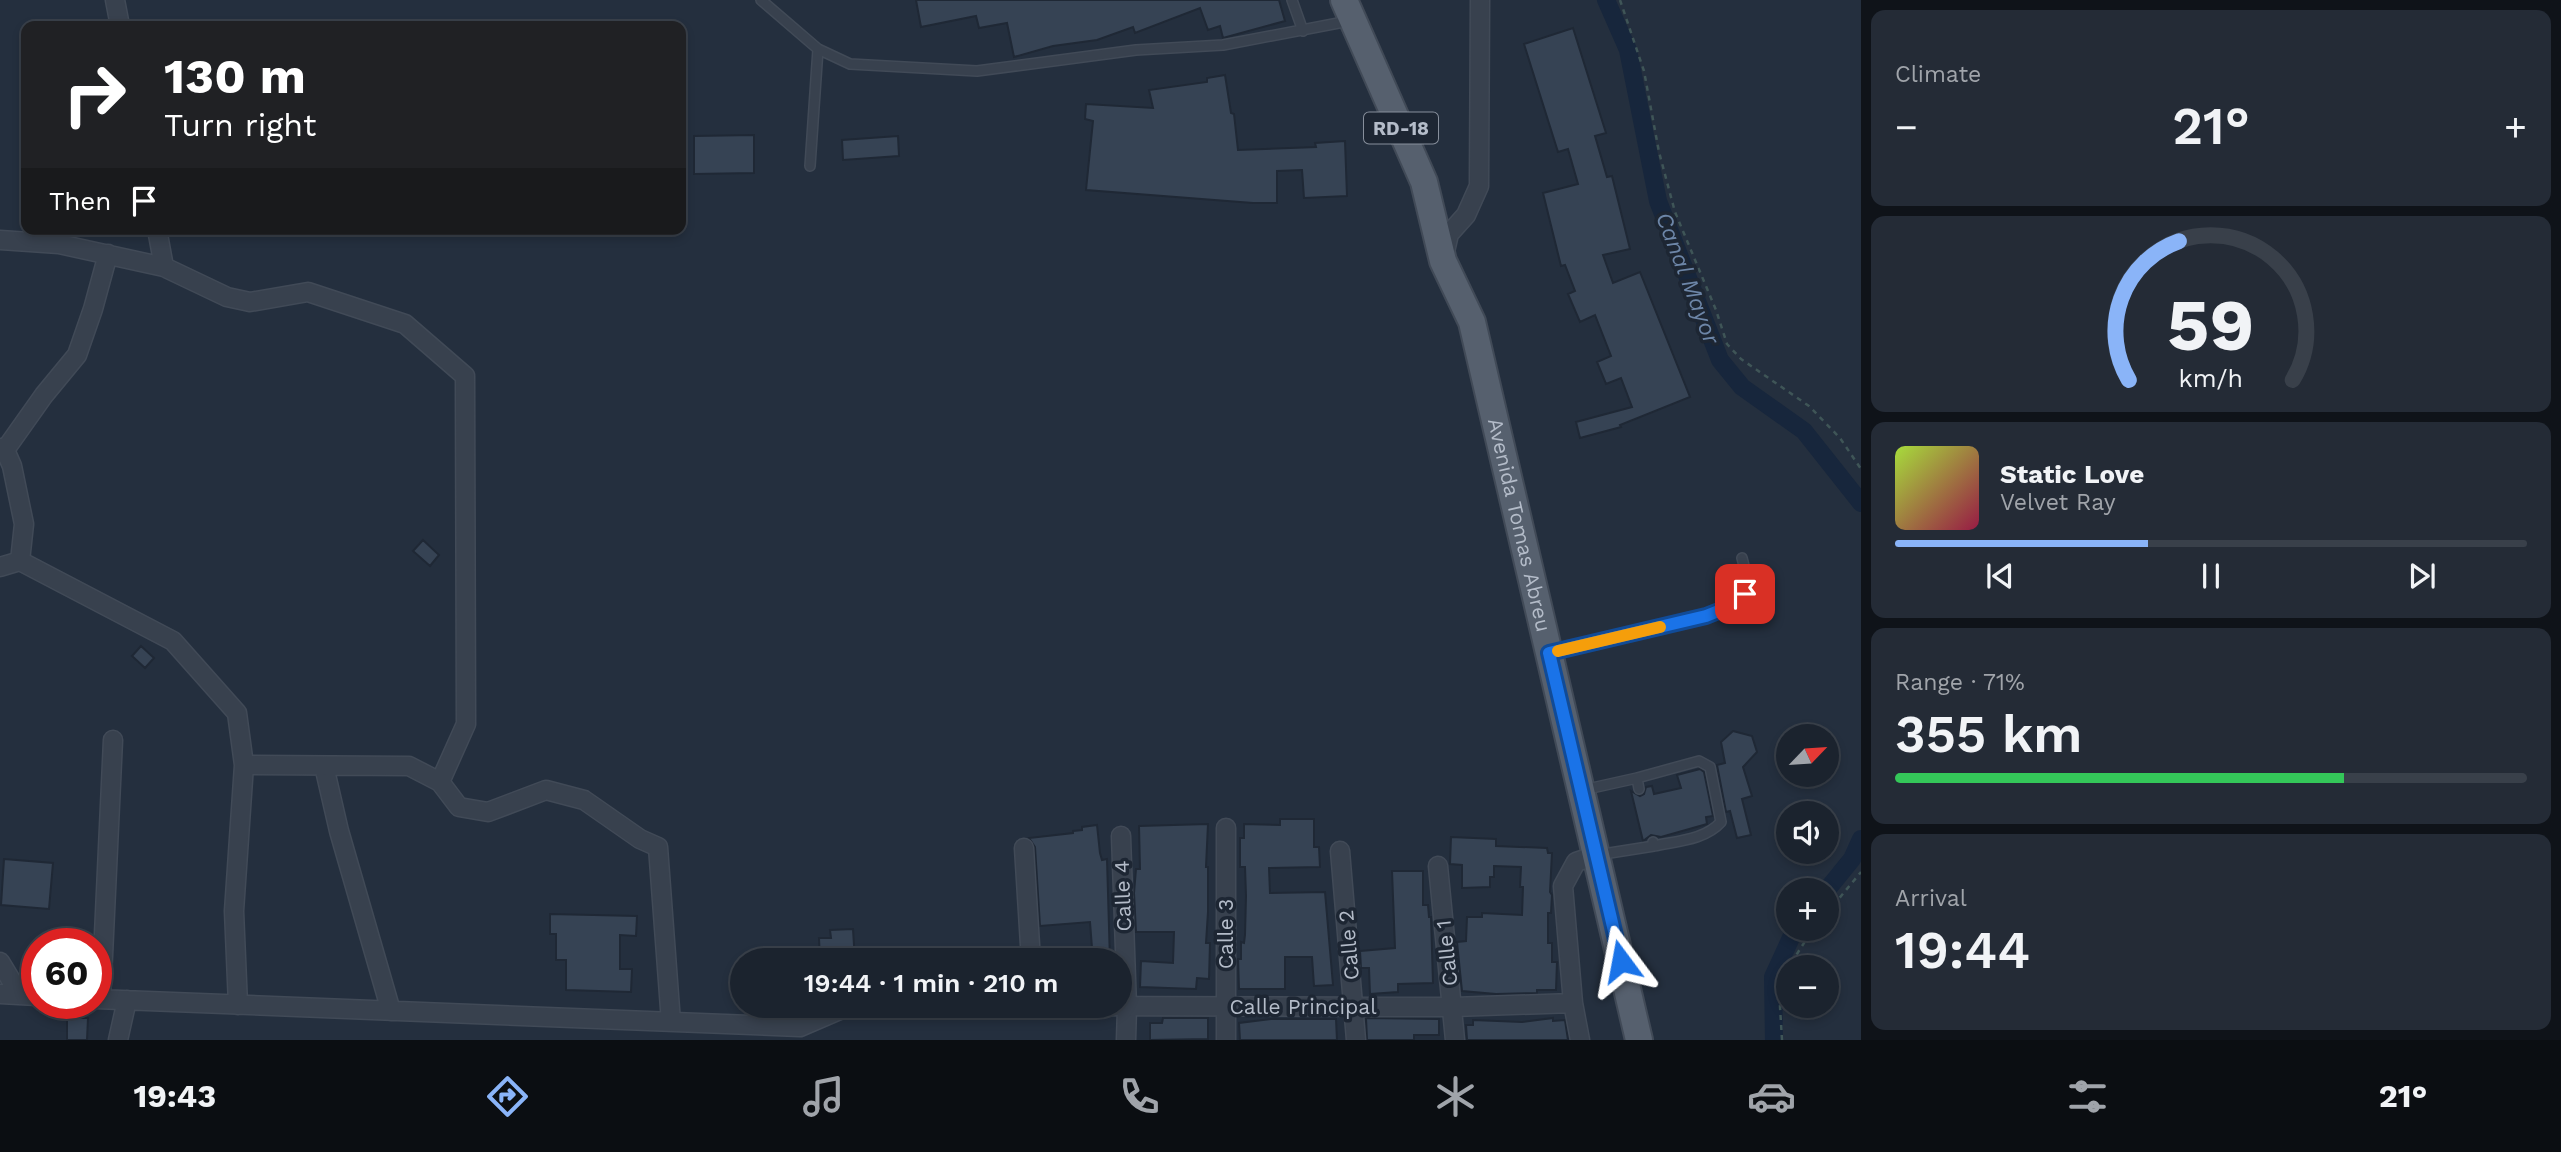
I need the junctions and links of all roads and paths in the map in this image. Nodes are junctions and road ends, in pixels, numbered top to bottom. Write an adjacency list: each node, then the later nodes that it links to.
1 (115, 0): 7 (street)
2 (761, 0): 9 (lane)
3 (1292, 0): 8 (lane)
4 (1480, 0): 14 (street)
5 (1620, 0): 17 (path)
6 (1348, 10): 8 (lane); 14 (main road, RD-18)
7 (119, 21)
8 (1303, 31): 9 (lane)
9 (818, 49): 10 (lane)
10 (810, 166)
11 (158, 235): 15 (street)
12 (0, 240): 13 (street)
13 (107, 254): 15 (street); 16 (street)
14 (1443, 261): 21 (main road, Avenida Tomas Abreu / RD-18)
15 (164, 267): 26 (street)
16 (2, 449): 19 (street)
17 (1861, 468)
18 (1742, 558): 21 (lane)
19 (20, 561): 20 (street); 23 (street)
20 (0, 567)
21 (1549, 653): 28 (main road, Avenida Tomas Abreu / RD-18)
22 (113, 740): 37 (street)
23 (244, 765): 24 (street); 48 (street)
24 (324, 766): 26 (street); 53 (street)
25 (1637, 778): 27 (lane); 28 (lane); 33 (lane)
26 (440, 782): 56 (street)
27 (1639, 789)
28 (1581, 790): 33 (main road, Avenida Tomas Abreu / RD-18)
29 (1227, 828): 50 (street, Calle 3)
30 (1121, 836): 40 (street, Calle 4)
31 (1024, 848): 39 (street)
32 (1340, 851): 51 (street, Calle 2)
33 (1597, 855): 47 (street); 63 (main road, Avenida Tomas Abreu / RD-18)
34 (1438, 866): 52 (street, Calle 1)
35 (1861, 872): 36 (path)
36 (1839, 898)
37 (103, 928)
38 (1805, 941): 64 (path)
39 (1030, 948)
40 (1125, 948)
41 (0, 962): 42 (street)
42 (21, 987)
43 (0, 994): 44 (street)
44 (21, 995)
45 (112, 999): 46 (street)
46 (127, 1000): 48 (street); 57 (street)
47 (1573, 1003): 52 (street, Calle Principal); 62 (street)
48 (238, 1005): 53 (street)
49 (1132, 1007): 50 (street, Calle Principal)
50 (1226, 1007): 51 (street, Calle Principal); 59 (street, Calle 3)
51 (1354, 1007): 52 (street, Calle Principal); 60 (street, Calle 2)
52 (1453, 1007): 61 (street, Calle 1)
53 (391, 1011): 56 (street)
54 (821, 1018): 56 (street)
55 (1127, 1018): 58 (street, Calle 4)
56 (671, 1022)
57 (118, 1040)
58 (1126, 1040)
59 (1226, 1040)
60 (1356, 1040)
61 (1455, 1040)
62 (1580, 1040)
63 (1639, 1040)
64 (1782, 1040)

